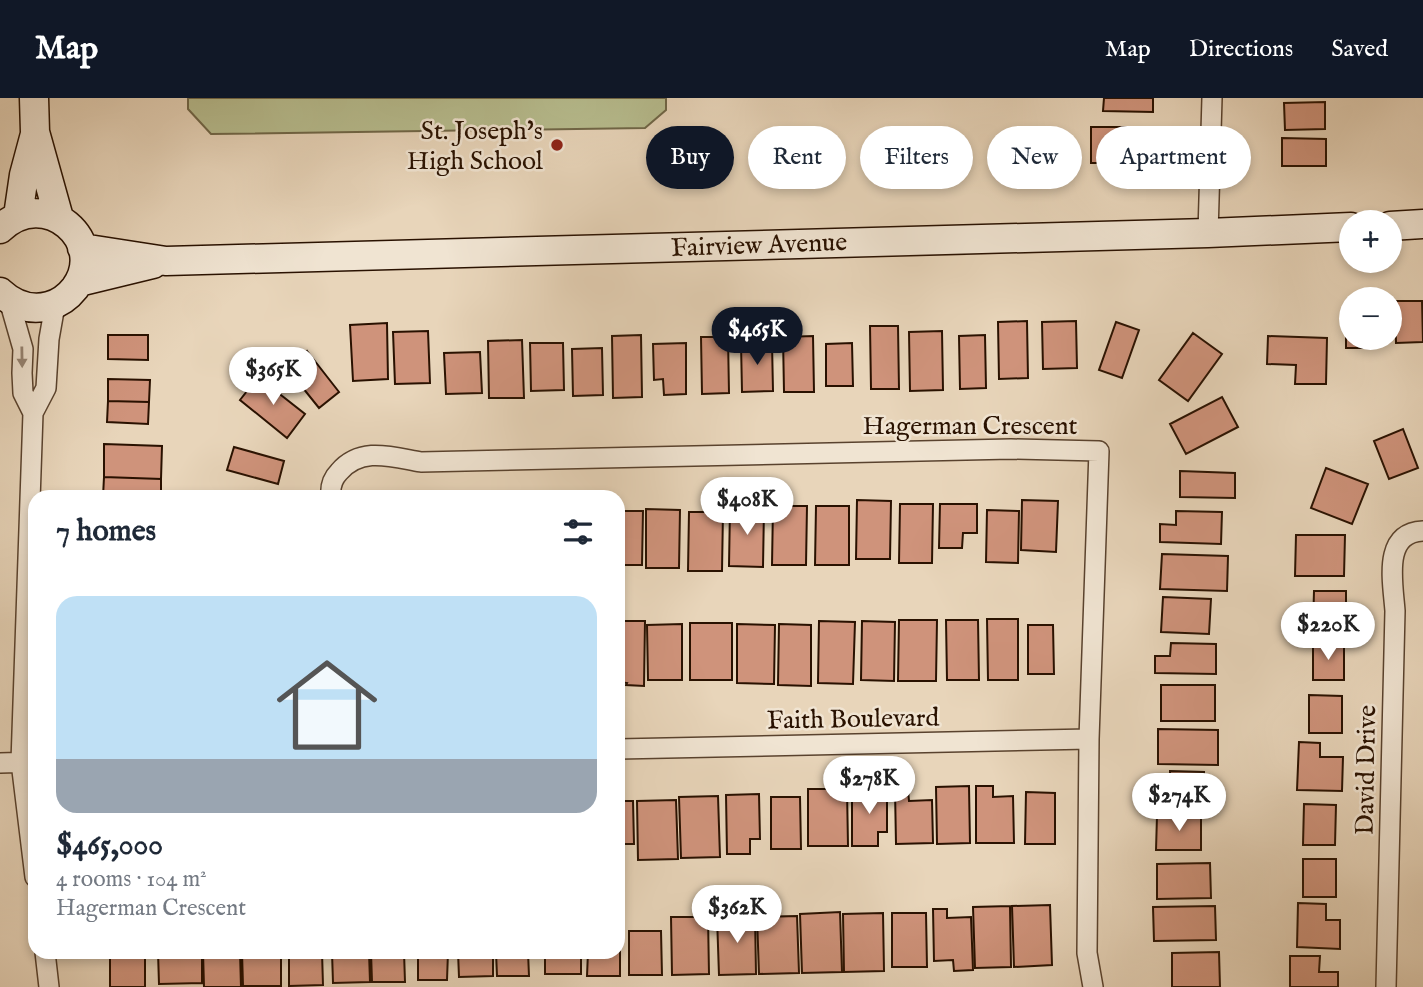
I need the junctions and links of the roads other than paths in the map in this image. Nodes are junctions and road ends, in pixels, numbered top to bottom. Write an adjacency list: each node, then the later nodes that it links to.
1 (34, 98): 3 (main road)
2 (1212, 98): 9 (street)
3 (35, 132): 4 (main road); 5 (main road)
4 (59, 218): 5 (main road); 10 (main road)
5 (9, 222)
6 (1423, 224): 7 (main road)
7 (1402, 225)
8 (1339, 228): 9 (main road, Fairview Avenue)
9 (1208, 233): 11 (main road, Fairview Avenue)
10 (82, 248): 11 (main road, Fairview Avenue); 12 (main road)
11 (166, 261): 12 (main road, Fairview Avenue)
12 (79, 282): 14 (main road)
13 (5, 296): 14 (main road); 15 (street, one-way to 15)
14 (55, 305): 15 (street)
15 (33, 413): 16 (street)
16 (32, 490)
17 (331, 490): 19 (street, Hagerman Crescent)
18 (1423, 531): 26 (street, David Drive)
19 (1089, 739): 20 (street, Faith Boulevard); 25 (street, Hagerman Crescent)
20 (625, 749)
21 (28, 762): 22 (street)
22 (0, 763)
23 (45, 959): 24 (street)
24 (49, 987)
25 (1093, 987)
26 (1386, 987)

